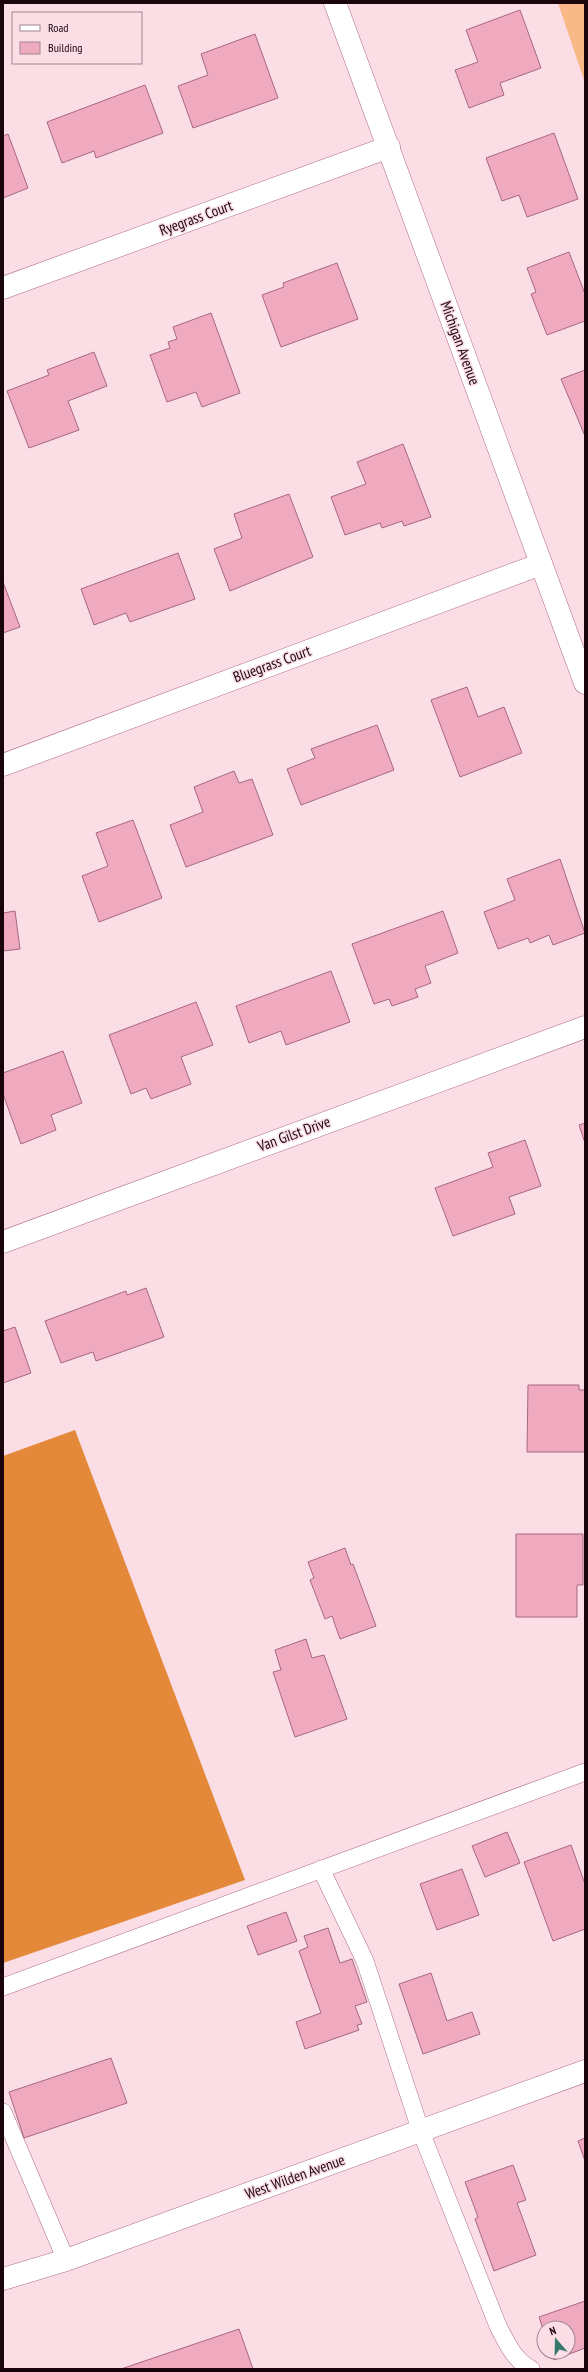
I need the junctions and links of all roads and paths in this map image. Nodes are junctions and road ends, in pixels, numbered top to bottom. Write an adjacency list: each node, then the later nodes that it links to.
1 (335, 3): 2 (street, Michigan Avenue)
2 (389, 147): 3 (street, Ryegrass Court); 4 (street, Michigan Avenue)
3 (3, 288)
4 (541, 564): 5 (street, Michigan Avenue); 6 (street, Bluegrass Court)
5 (585, 683)
6 (3, 765)
7 (585, 1026): 8 (street, Van Gilst Drive)
8 (3, 1242)
9 (585, 1772): 10 (lane)
10 (321, 1869): 11 (lane); 14 (lane)
11 (3, 1987)
12 (585, 2071): 14 (street, West Wilden Avenue)
13 (3, 2112): 15 (lane)
14 (421, 2132): 15 (street, West Wilden Avenue); 17 (lane)
15 (66, 2260): 16 (street, West Wilden Avenue)
16 (3, 2280)
17 (532, 2369)

